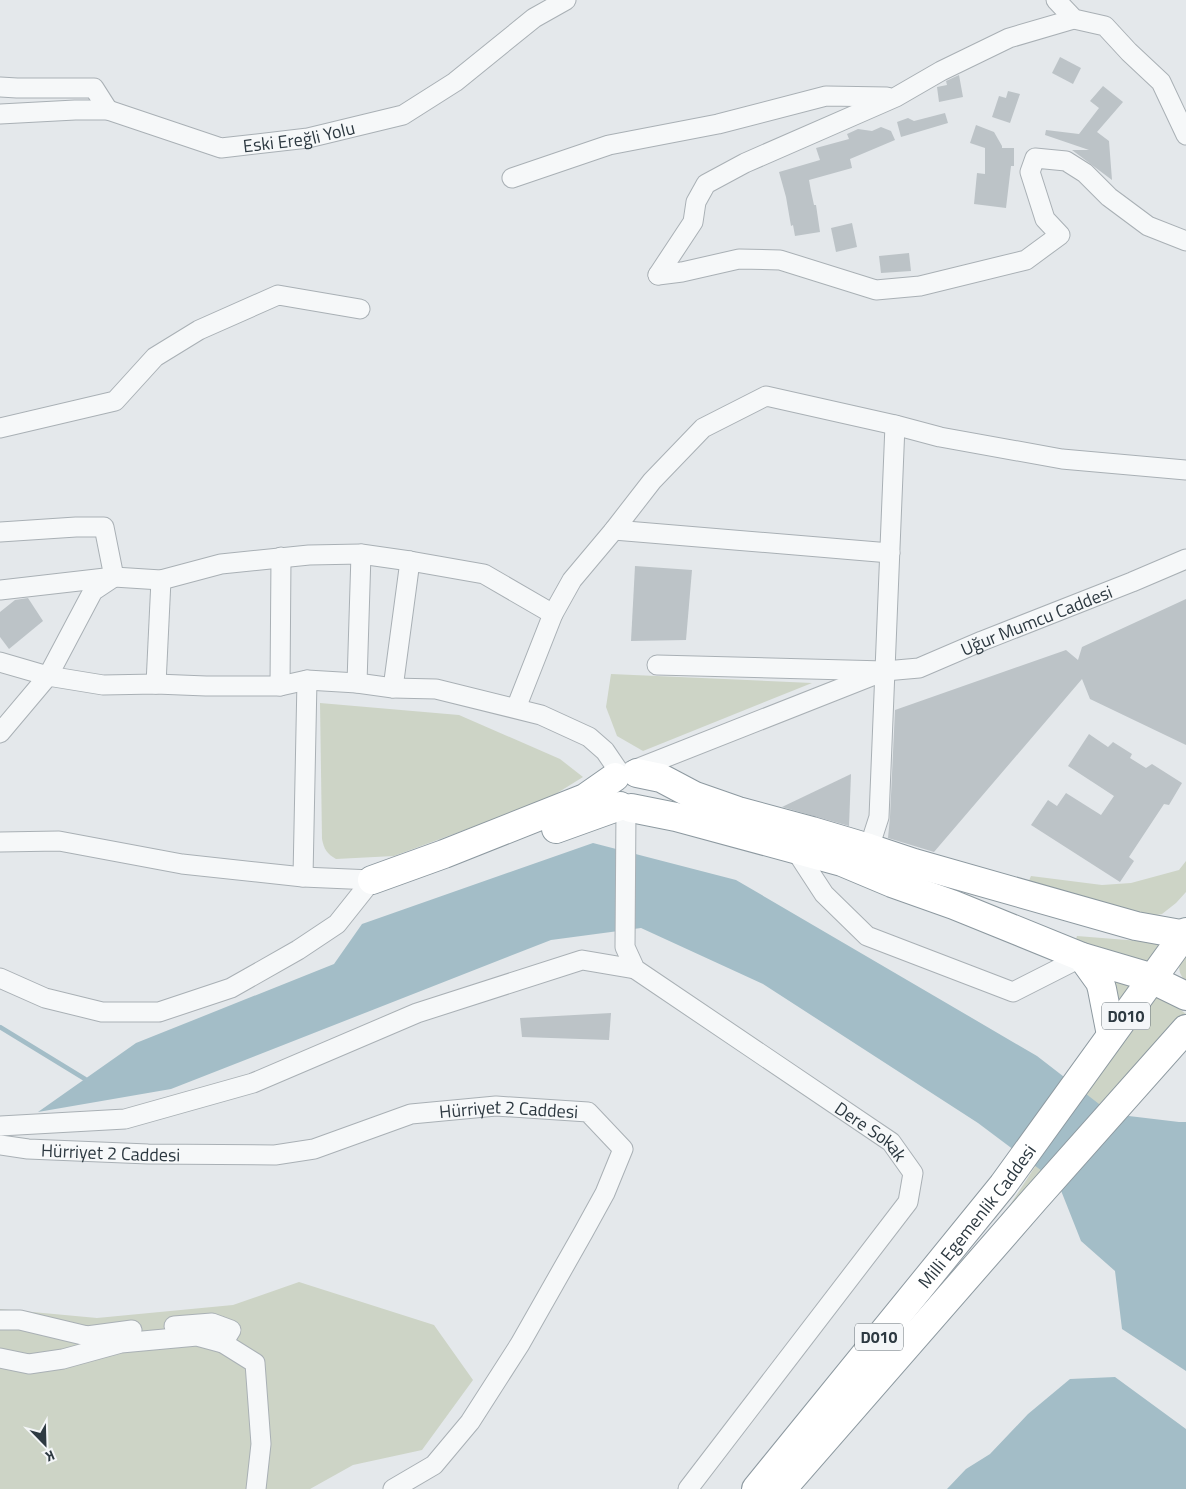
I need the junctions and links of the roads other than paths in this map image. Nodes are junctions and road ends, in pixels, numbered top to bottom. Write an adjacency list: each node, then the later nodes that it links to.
1 (566, 0): 6 (street, Eski Ereğli Yolu)
2 (1056, 0): 3 (street)
3 (1074, 19): 5 (street); 8 (street)
4 (0, 87): 6 (street)
5 (896, 97): 9 (street); 10 (street)
6 (108, 110): 7 (street, Eski Ereğli Yolu)
7 (0, 114)
8 (1186, 135)
9 (512, 178)
10 (1186, 241)
11 (360, 309): 13 (street)
12 (895, 425): 14 (street); 15 (street); 17 (street)
13 (0, 428)
14 (1186, 470)
15 (614, 530): 17 (street); 25 (street)
16 (0, 532): 22 (street)
17 (890, 553): 28 (street)
18 (361, 554): 19 (street); 21 (street); 31 (street)
19 (282, 557): 23 (street); 33 (street)
20 (1186, 559): 28 (street, Uğur Mumcu Caddesi)
21 (410, 561): 25 (street); 34 (street)
22 (114, 577): 23 (street); 24 (street); 29 (street)
23 (161, 580): 32 (street)
24 (0, 590)
25 (553, 614): 35 (street)
26 (0, 662): 29 (street)
27 (657, 665): 28 (street)
28 (885, 671): 37 (street); 41 (street)
29 (48, 676): 32 (street); 36 (street)
30 (307, 680): 31 (street); 33 (street); 42 (street)
31 (357, 683): 34 (street)
32 (156, 684): 33 (street)
33 (280, 686)
34 (393, 688): 35 (street)
35 (516, 708): 37 (street)
36 (0, 733)
37 (626, 774): 38 (highway); 41 (highway); 43 (highway)
38 (626, 807): 40 (highway); 43 (highway); 46 (street)
39 (0, 842): 42 (street)
40 (794, 848): 45 (highway); 45 (street)
41 (869, 848): 44 (highway)
42 (303, 878): 43 (street)
43 (372, 880): 47 (street)
44 (1186, 930): 48 (highway, Milli Egemenlik Caddesi / D010)
45 (1082, 957): 48 (highway); 51 (highway)
46 (635, 969): 52 (street); 59 (street, Dere Sokak)
47 (0, 978)
48 (1153, 980): 49 (highway); 51 (highway, Milli Egemenlik Caddesi / D010)
49 (1186, 996)
50 (1186, 1029): 61 (highway, Milli Egemenlik Caddesi / D010)
51 (1105, 1044): 60 (highway, Milli Egemenlik Caddesi / D010)
52 (0, 1126)
53 (0, 1145): 58 (street, Hürriyet 2 Caddesi)
54 (0, 1320): 55 (street)
55 (223, 1343): 56 (street); 57 (street)
56 (0, 1358)
57 (256, 1489)
58 (393, 1489)
59 (688, 1489)
60 (756, 1489)
61 (782, 1489)

